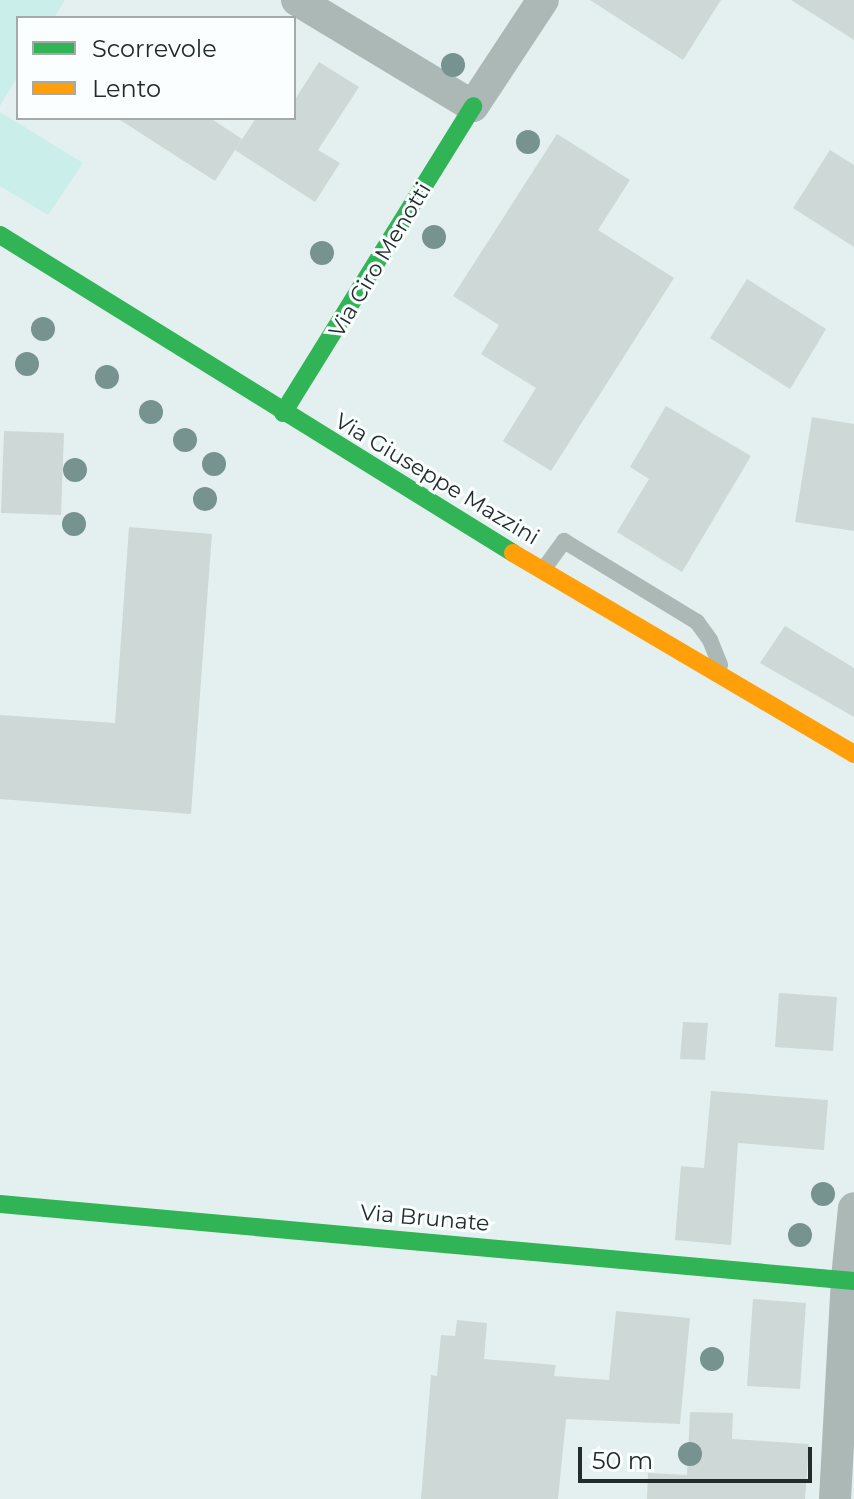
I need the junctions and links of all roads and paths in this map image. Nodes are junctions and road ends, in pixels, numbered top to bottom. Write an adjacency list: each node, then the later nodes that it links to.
1 (297, 0): 3 (street)
2 (543, 0): 3 (street, Via Ciro Menotti)
3 (473, 106): 5 (street, Via Ciro Menotti)
4 (0, 235): 5 (street, Via Giuseppe Mazzini)
5 (283, 413): 6 (street, Via Giuseppe Mazzini)
6 (542, 571): 7 (street, Via Giuseppe Mazzini); 7 (lane)
7 (726, 681): 8 (street, Via Giuseppe Mazzini)
8 (854, 754)
9 (0, 1204): 11 (street, Via Brunate)
10 (854, 1208): 11 (street)
11 (850, 1280): 12 (street)
12 (835, 1499)

